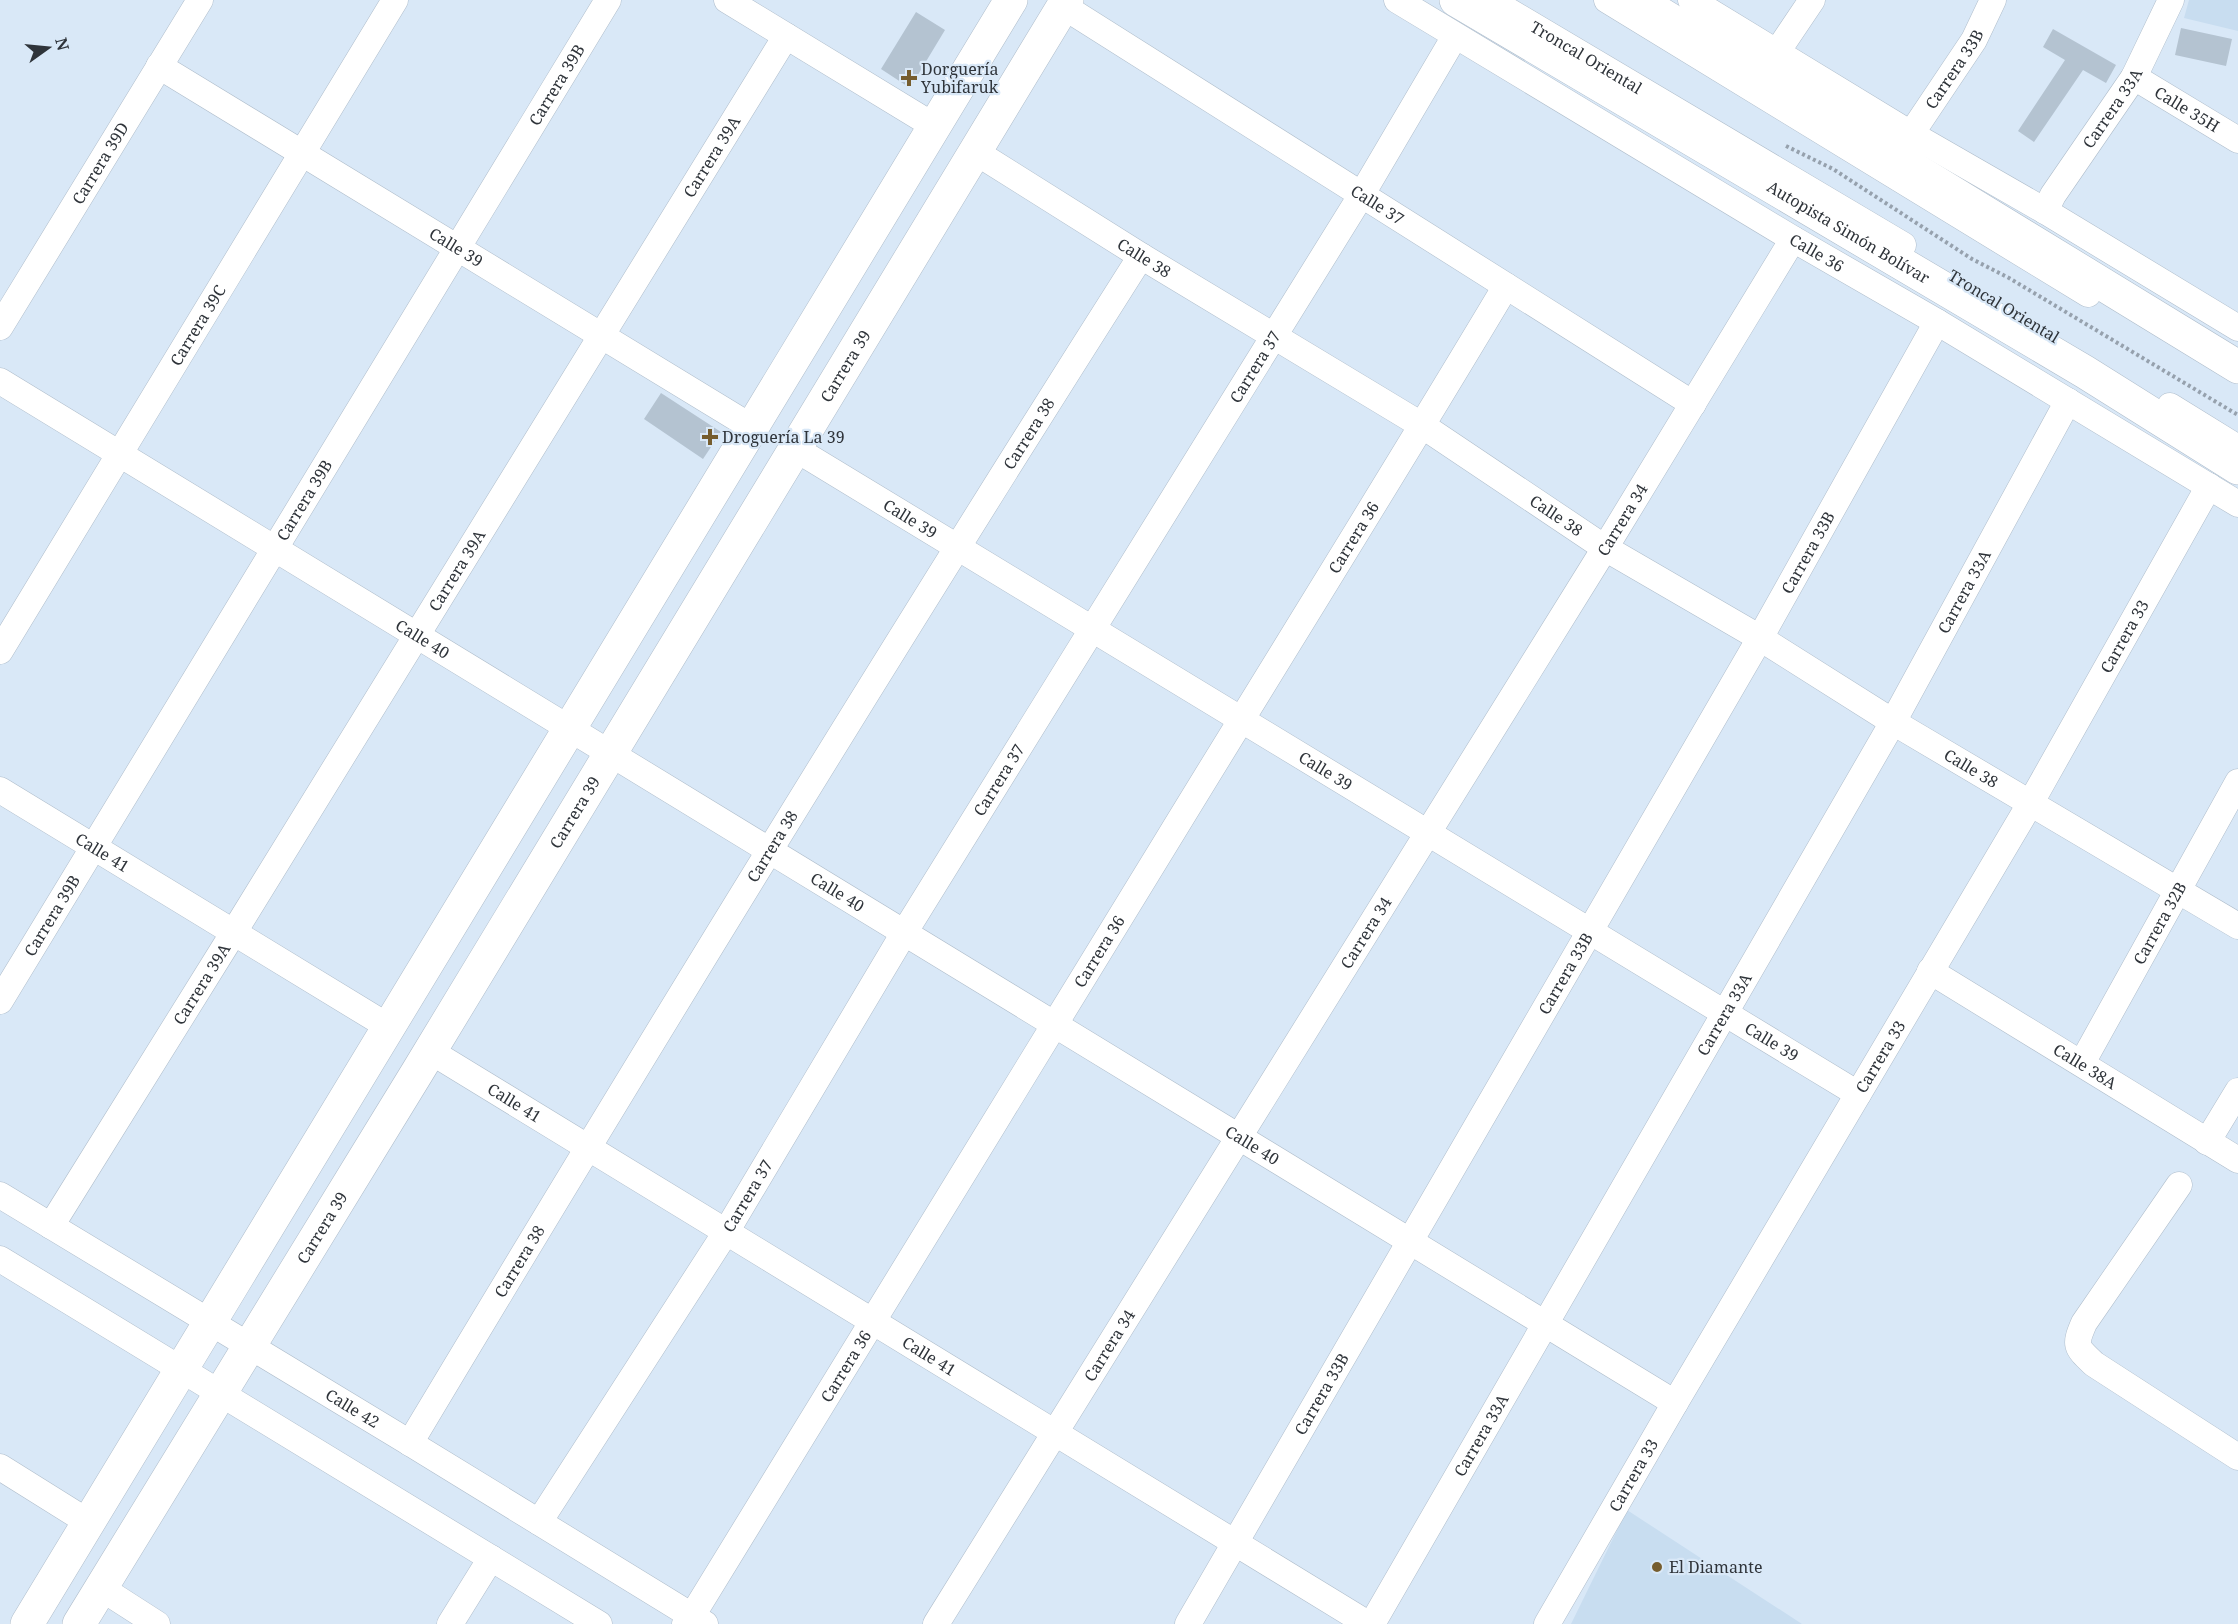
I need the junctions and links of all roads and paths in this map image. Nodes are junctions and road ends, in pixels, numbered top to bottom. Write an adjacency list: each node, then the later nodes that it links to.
1 (200, 0): 19 (street, Carrera 39D)
2 (395, 0): 25 (street, Carrera 39C)
3 (608, 0): 30 (street, Carrera 39B)
4 (727, 0): 16 (street)
5 (1011, 0): 21 (main road)
6 (1397, 0): 17 (street, Calle 36)
7 (1456, 0): 49 (main road, Autopista Simón Bolívar)
8 (1490, 0): 47 (street, Troncal Oriental)
9 (1607, 0): 40 (street)
10 (1638, 0): 38 (main road)
11 (1691, 0): 18 (street)
12 (1812, 0): 18 (street)
13 (1993, 0): 22 (street, Carrera 33B)
14 (2171, 0): 20 (street, Carrera 33A)
15 (1065, 3): 24 (main road, Carrera 39); 27 (street, Calle 37)
16 (786, 36): 21 (street); 36 (street, Carrera 39A)
17 (1455, 36): 27 (street, Carrera 37); 29 (street, Calle 36)
18 (1777, 52): 22 (street)
19 (159, 66): 25 (street, Calle 39); 34 (street, Carrera 39D)
20 (2134, 77): 23 (street, Calle 35H); 28 (street, Carrera 33A)
21 (934, 126): 45 (main road)
22 (1911, 134): 28 (street)
23 (2238, 140)
24 (974, 151): 31 (street, Calle 38); 46 (main road, Carrera 39)
25 (302, 153): 30 (street, Calle 39); 48 (street, Carrera 39C)
26 (1833, 169): 43 (path)
27 (1362, 194): 32 (street, Calle 37); 37 (street, Carrera 37)
28 (2045, 211): 35 (street)
29 (1793, 239): 33 (street, Calle 36); 42 (street, Carrera 34)
30 (457, 248): 36 (street, Calle 39); 53 (street, Carrera 39B)
31 (1141, 256): 37 (street, Calle 38); 52 (street, Carrera 38)
32 (1506, 286): 42 (street, Calle 37); 44 (street, Carrera 36)
33 (1937, 322): 41 (street, Calle 36); 57 (street, Carrera 33B)
34 (0, 327)
35 (2238, 328)
36 (600, 336): 45 (street, Calle 39); 56 (street, Carrera 39A)
37 (1273, 336): 44 (street, Calle 38); 55 (street, Carrera 37)
38 (2238, 367)
39 (0, 381): 48 (street, Calle 40)
40 (2238, 384)
41 (2068, 401): 50 (street, Calle 36); 60 (street, Carrera 33A)
42 (1693, 404): 54 (street, Carrera 34)
43 (2238, 415)
44 (1423, 426): 54 (street, Calle 38); 59 (street, Carrera 36)
45 (753, 428): 61 (main road)
46 (794, 448): 52 (street, Calle 39); 62 (main road, Carrera 39)
47 (2238, 448)
48 (119, 454): 53 (street, Calle 40); 58 (street, Carrera 39C)
49 (2238, 468)
50 (2209, 486): 51 (street, Calle 36); 65 (street, Carrera 33)
51 (2238, 504)
52 (956, 547): 55 (street, Calle 39); 68 (street, Carrera 38)
53 (274, 548): 56 (street, Calle 40); 67 (street, Carrera 39B)
54 (1605, 548): 57 (street, Calle 38); 66 (street, Carrera 34)
55 (1092, 629): 59 (street, Calle 39); 73 (street, Carrera 37)
56 (416, 635): 61 (street, Calle 40); 72 (street, Carrera 39A)
57 (1760, 638): 60 (street, Calle 38); 71 (street, Carrera 33B)
58 (0, 651)
59 (1241, 719): 66 (street, Calle 39); 77 (street, Carrera 36)
60 (1893, 722): 65 (street, Calle 38); 76 (street, Carrera 33A)
61 (568, 728): 62 (street, Calle 40); 78 (main road)
62 (609, 753): 68 (street, Calle 40); 79 (main road, Carrera 39)
63 (2238, 782): 69 (street, Carrera 32B)
64 (0, 789): 67 (street, Calle 41)
65 (2030, 804): 69 (street, Calle 38); 74 (street, Carrera 33)
66 (1427, 832): 71 (street, Calle 39); 83 (street, Carrera 34)
67 (95, 847): 72 (street, Calle 41); 75 (street, Carrera 39B)
68 (768, 850): 73 (street, Calle 40); 85 (street, Carrera 38)
69 (2179, 891): 70 (street, Calle 38); 80 (street, Carrera 32B)
70 (2238, 926)
71 (1589, 931): 76 (street, Calle 39); 91 (street, Carrera 33B)
72 (234, 933): 78 (street, Calle 41); 89 (street, Carrera 39A)
73 (904, 933): 77 (street, Calle 40); 90 (street, Carrera 37)
74 (1930, 971): 80 (street, Calle 38A); 82 (street, Carrera 33)
75 (0, 1000)
76 (1724, 1013): 82 (street, Calle 39); 95 (street, Carrera 33A)
77 (1054, 1024): 83 (street, Calle 40); 94 (street, Carrera 36)
78 (389, 1027): 93 (main road)
79 (430, 1051): 85 (street, Calle 41); 96 (main road, Carrera 39)
80 (2082, 1064): 84 (street, Calle 38A)
81 (2238, 1091): 84 (street)
82 (1858, 1094): 99 (street, Carrera 33)
83 (1238, 1136): 91 (street, Calle 40); 100 (street, Carrera 34)
84 (2207, 1142): 86 (street, Calle 38A)
85 (587, 1147): 90 (street, Calle 41); 101 (street, Carrera 38)
86 (2238, 1160)
87 (2179, 1185): 102 (street)
88 (0, 1195): 89 (street, Calle 42)
89 (51, 1226): 93 (street, Calle 42)
90 (726, 1232): 94 (street, Calle 41); 105 (street, Carrera 37)
91 (1410, 1241): 95 (street, Calle 40); 106 (street, Carrera 33B)
92 (0, 1259): 97 (street)
93 (210, 1322): 96 (street, Calle 42); 97 (main road)
94 (874, 1323): 100 (street, Calle 41); 109 (street, Carrera 36)
95 (1545, 1323): 99 (street, Calle 40); 117 (street, Carrera 33A)
96 (249, 1345): 98 (main road, Carrera 39); 101 (street, Calle 42)
97 (180, 1370): 98 (street); 104 (main road)
98 (219, 1394): 107 (street); 108 (main road, Carrera 39)
99 (1675, 1403): 118 (street, Carrera 33)
100 (1056, 1434): 106 (street, Calle 41); 115 (street, Carrera 34)
101 (410, 1443): 105 (street, Calle 42)
102 (2238, 1457)
103 (0, 1467): 104 (street)
104 (88, 1522): 110 (main road)
105 (539, 1522): 109 (street, Calle 42)
106 (1236, 1543): 116 (street, Carrera 33B); 117 (street, Calle 41)
107 (491, 1558): 113 (street); 114 (street)
108 (101, 1588): 111 (main road, Carrera 39); 112 (street)
109 (694, 1621)
110 (27, 1624)
111 (79, 1624)
112 (157, 1624)
113 (450, 1624)
114 (599, 1624)
115 (936, 1624)
116 (1188, 1624)
117 (1370, 1624)
118 (1547, 1624)

